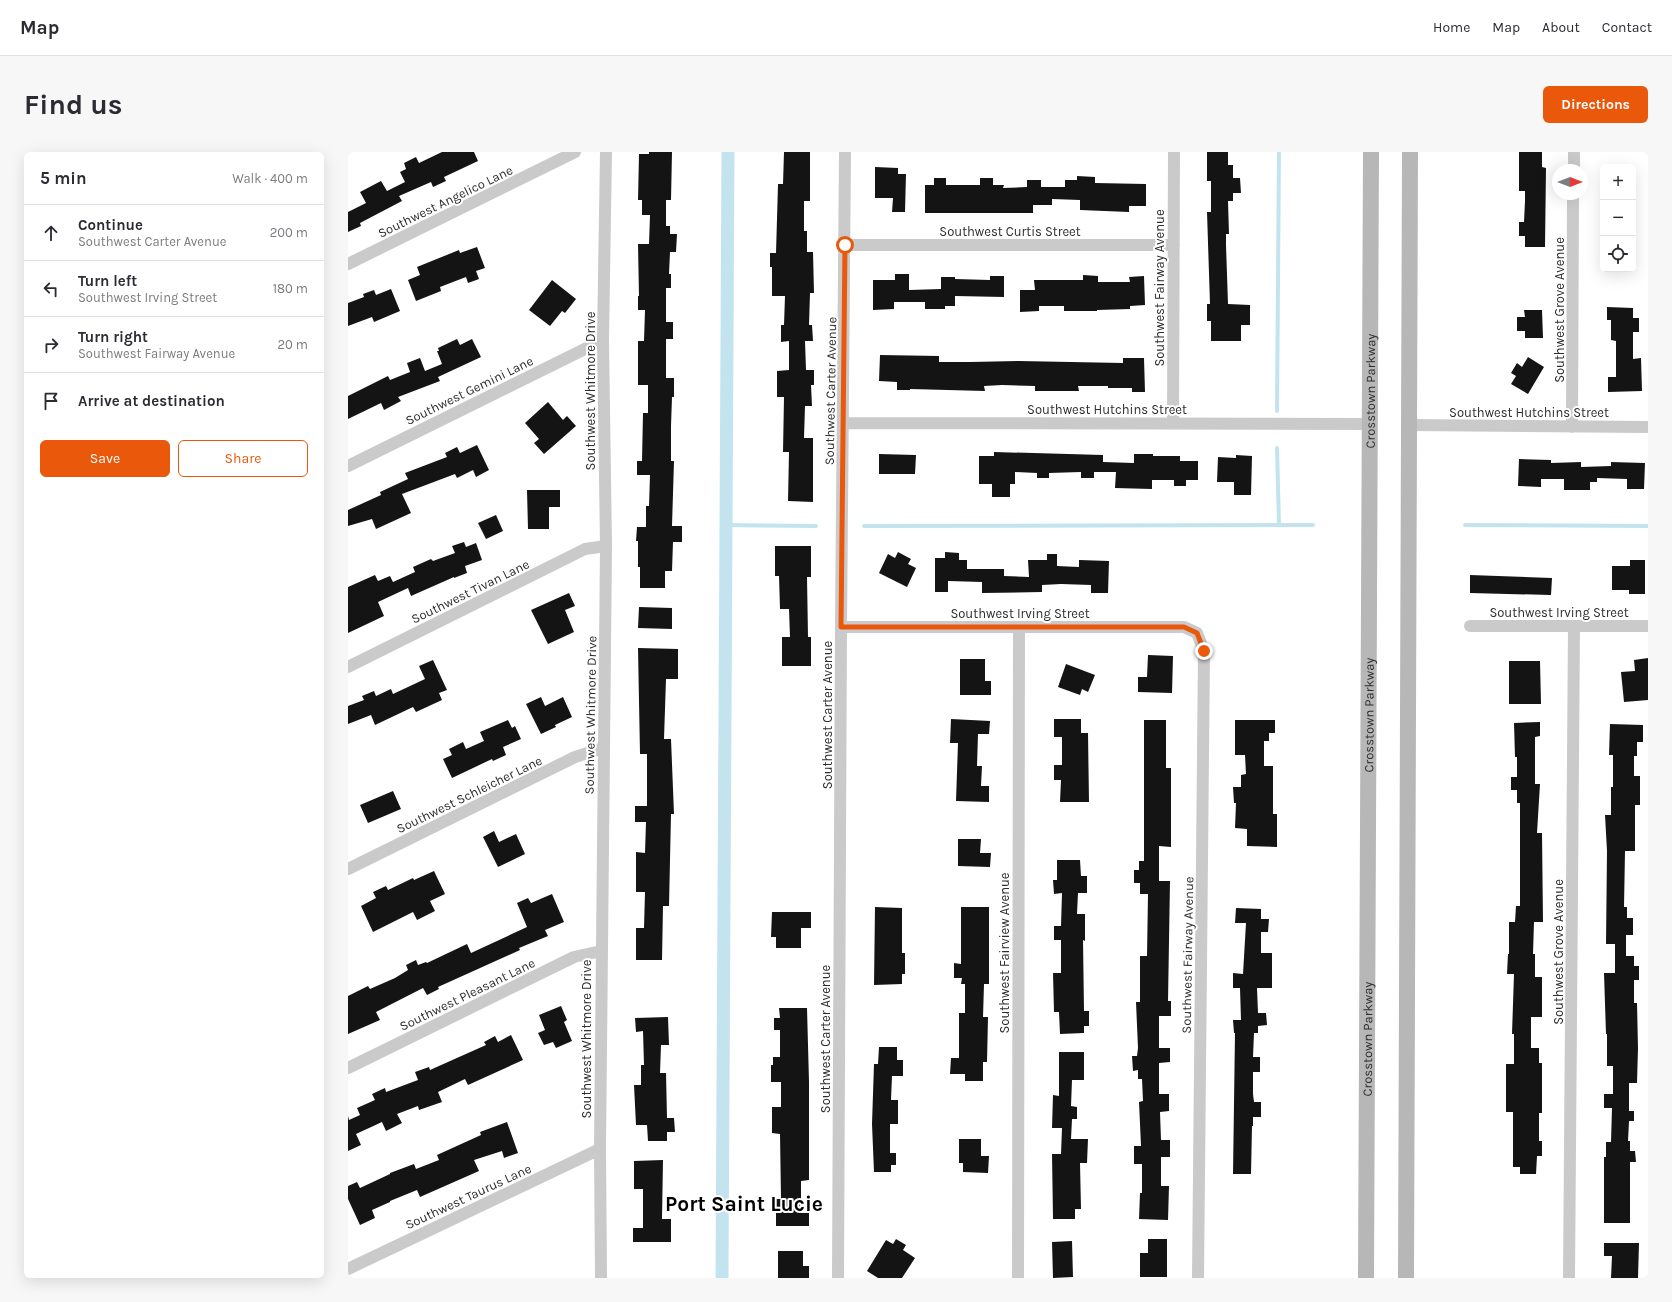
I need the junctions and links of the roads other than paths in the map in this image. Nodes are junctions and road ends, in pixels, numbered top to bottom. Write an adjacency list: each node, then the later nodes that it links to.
1 (575, 152): 12 (street, Southwest Angelico Lane)
2 (606, 152): 13 (street, Southwest Whitmore Drive)
3 (845, 152): 10 (street, Southwest Carter Avenue)
4 (1174, 152): 11 (street, Southwest Fairway Avenue)
5 (1371, 152): 16 (main road, Crosstown Parkway)
6 (1410, 152): 17 (main road)
7 (1574, 152): 8 (street)
8 (1574, 164)
9 (1574, 200): 18 (street, Southwest Grove Avenue)
10 (845, 245): 11 (street, Southwest Curtis Street); 14 (street, Southwest Carter Avenue)
11 (1174, 245): 15 (street, Southwest Fairway Avenue)
12 (348, 264)
13 (603, 340): 20 (street, Southwest Gemini Lane); 21 (street, Southwest Whitmore Drive)
14 (844, 423): 15 (street, Southwest Hutchins Street); 25 (street, Southwest Carter Avenue)
15 (1173, 423): 16 (street, Southwest Hutchins Street)
16 (1370, 424): 39 (main road, Crosstown Parkway)
17 (1409, 425): 18 (street, Southwest Hutchins Street); 40 (main road)
18 (1572, 427): 19 (street, Southwest Hutchins Street)
19 (1648, 427)
20 (348, 466)
21 (606, 546): 28 (street, Southwest Tivan Lane); 29 (street, Southwest Whitmore Drive)
22 (1470, 626): 23 (street, Southwest Irving Street)
23 (1574, 626): 24 (street, Southwest Irving Street); 41 (street, Southwest Grove Avenue)
24 (1648, 626)
25 (841, 627): 26 (street, Southwest Irving Street); 36 (street, Southwest Carter Avenue)
26 (1018, 627): 27 (street, Southwest Irving Street); 37 (street, Southwest Fairview Avenue)
27 (1197, 633): 38 (street, Southwest Fairway Avenue)
28 (348, 667)
29 (603, 748): 30 (street, Southwest Schleicher Lane); 31 (street, Southwest Whitmore Drive)
30 (348, 869)
31 (601, 952): 32 (street, Southwest Pleasant Lane); 33 (street, Southwest Whitmore Drive)
32 (348, 1068)
33 (600, 1149): 34 (street, Southwest Taurus Lane); 35 (street, Southwest Whitmore Drive)
34 (348, 1268)
35 (601, 1278)
36 (838, 1278)
37 (1018, 1278)
38 (1198, 1278)
39 (1366, 1278)
40 (1406, 1278)
41 (1569, 1278)

